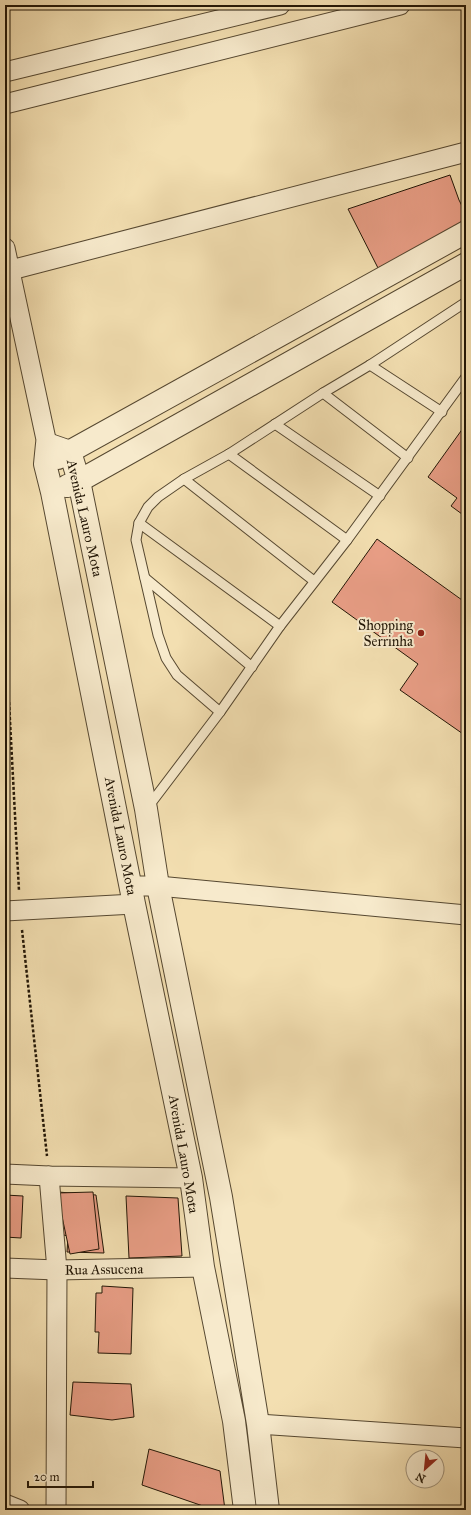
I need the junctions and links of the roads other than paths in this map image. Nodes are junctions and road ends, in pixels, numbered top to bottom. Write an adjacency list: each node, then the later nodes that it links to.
1 (280, 5): 3 (street)
2 (400, 5): 4 (street)
3 (5, 72)
4 (5, 104)
5 (466, 152): 9 (street)
6 (466, 232): 16 (street)
7 (5, 248): 9 (street)
8 (466, 264): 21 (street)
9 (11, 270): 17 (street)
10 (466, 302): 11 (lane)
11 (370, 365): 13 (lane); 14 (lane)
12 (466, 377): 14 (lane)
13 (323, 394): 15 (lane); 19 (lane)
14 (442, 412): 19 (lane)
15 (275, 424): 18 (lane); 23 (lane)
16 (70, 452): 17 (street); 21 (street, Avenida Lauro Mota)
17 (46, 454): 22 (street, Avenida Lauro Mota)
18 (229, 454): 20 (lane); 25 (lane)
19 (408, 458): 23 (lane)
20 (184, 480): 24 (lane); 27 (lane)
21 (79, 481): 22 (street); 31 (street, Avenida Lauro Mota)
22 (52, 492): 32 (street, Avenida Lauro Mota)
23 (380, 496): 25 (lane)
24 (139, 523): 26 (lane); 28 (lane)
25 (347, 540): 27 (lane)
26 (145, 578): 29 (lane); 30 (lane)
27 (314, 581): 28 (lane)
28 (280, 626): 29 (lane)
29 (252, 667): 30 (lane)
30 (220, 712): 31 (lane)
31 (147, 817): 32 (street); 33 (street, Avenida Lauro Mota)
32 (119, 825): 34 (street, Avenida Lauro Mota)
33 (158, 886): 34 (street); 36 (street); 40 (street, Avenida Lauro Mota)
34 (133, 895): 35 (street); 39 (street, Avenida Lauro Mota)
35 (12, 911)
36 (466, 915)
37 (5, 1174): 38 (street)
38 (49, 1176): 39 (street); 43 (street)
39 (192, 1188): 40 (street); 41 (street, Avenida Lauro Mota)
40 (221, 1197): 44 (street, Avenida Lauro Mota)
41 (203, 1267): 43 (street, Rua Assucena); 49 (street, Avenida Lauro Mota)
42 (5, 1268): 43 (street, Rua Assucena)
43 (57, 1270): 48 (street)
44 (258, 1424): 45 (street); 50 (street, Avenida Lauro Mota)
45 (466, 1438)
46 (5, 1504): 47 (street)
47 (20, 1510)
48 (56, 1510)
49 (244, 1510)
50 (268, 1510)

